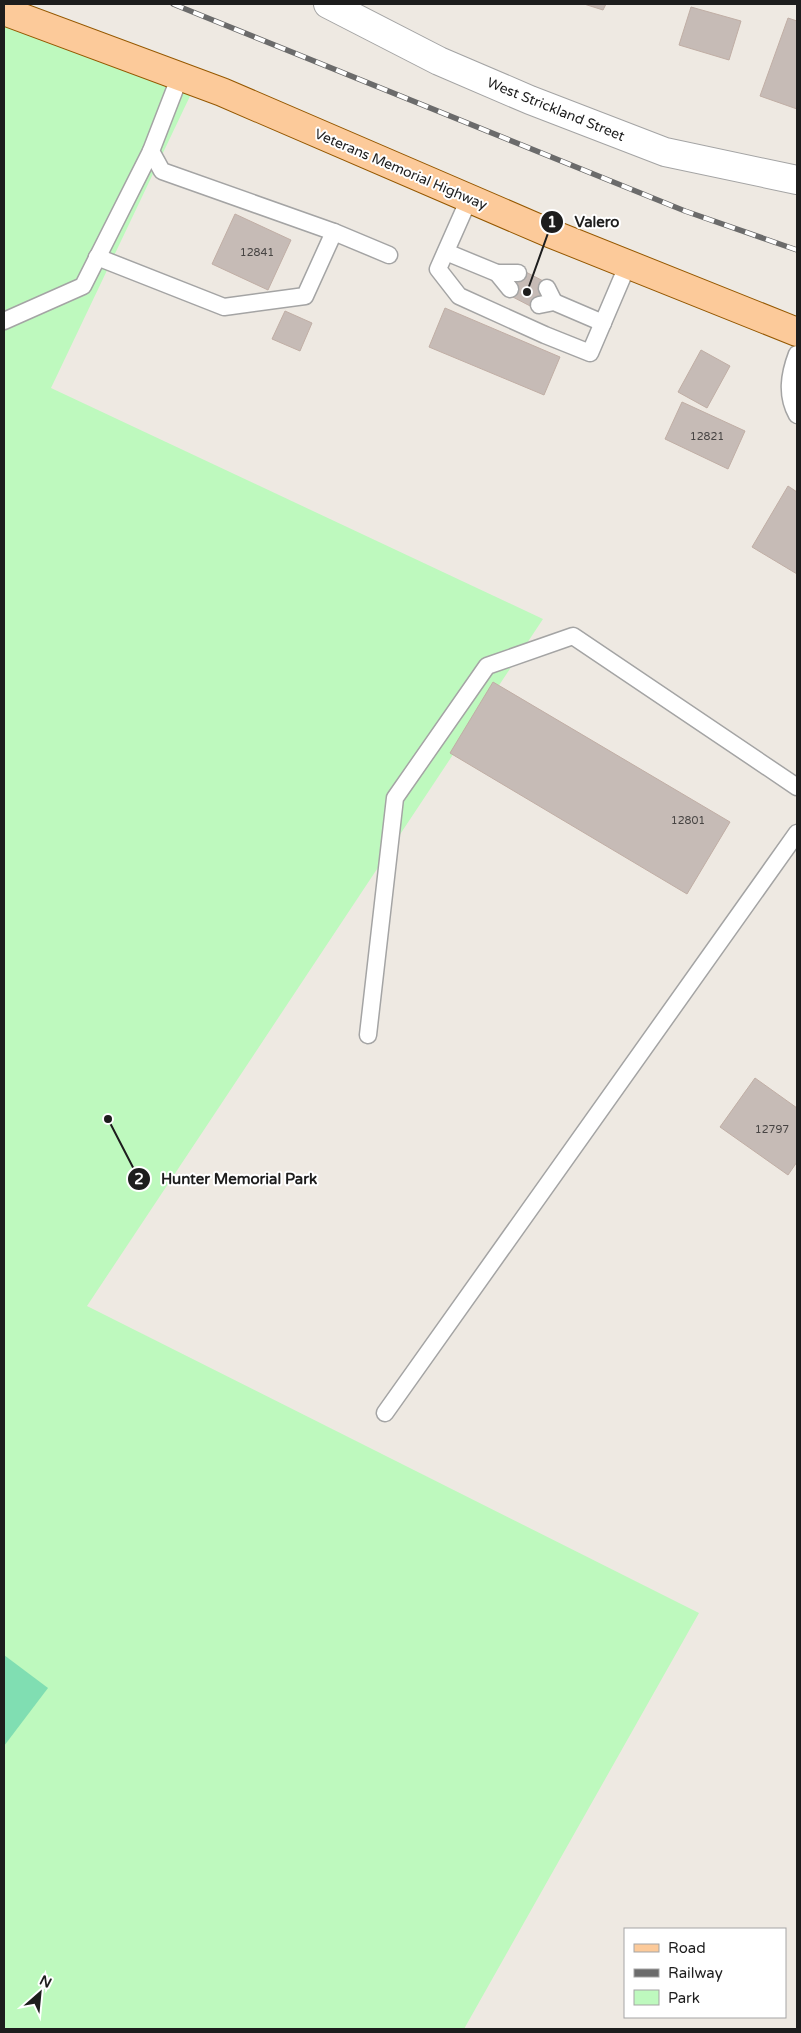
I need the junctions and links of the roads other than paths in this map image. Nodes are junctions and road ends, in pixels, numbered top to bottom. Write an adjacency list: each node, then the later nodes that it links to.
1 (328, 4): 5 (street, West Strickland Street)
2 (4, 11): 3 (main road, Veterans Memorial Highway)
3 (180, 76): 4 (lane); 6 (main road, Veterans Memorial Highway)
4 (151, 151): 7 (lane); 10 (lane)
5 (797, 180)
6 (469, 199): 8 (lane); 11 (main road, Veterans Memorial Highway)
7 (334, 232): 9 (lane); 10 (lane)
8 (446, 252): 12 (lane); 17 (lane)
9 (390, 254)
10 (97, 257): 16 (lane)
11 (628, 264): 17 (lane); 18 (main road, Veterans Memorial Highway)
12 (497, 273): 13 (lane); 14 (lane)
13 (518, 273)
14 (510, 289)
15 (547, 298): 17 (lane)
16 (4, 321)
17 (603, 323)
18 (797, 332)
19 (797, 354): 20 (lane)
20 (797, 416)
21 (797, 787): 23 (lane)
22 (797, 833): 24 (lane)
23 (368, 1035)
24 (385, 1413)

